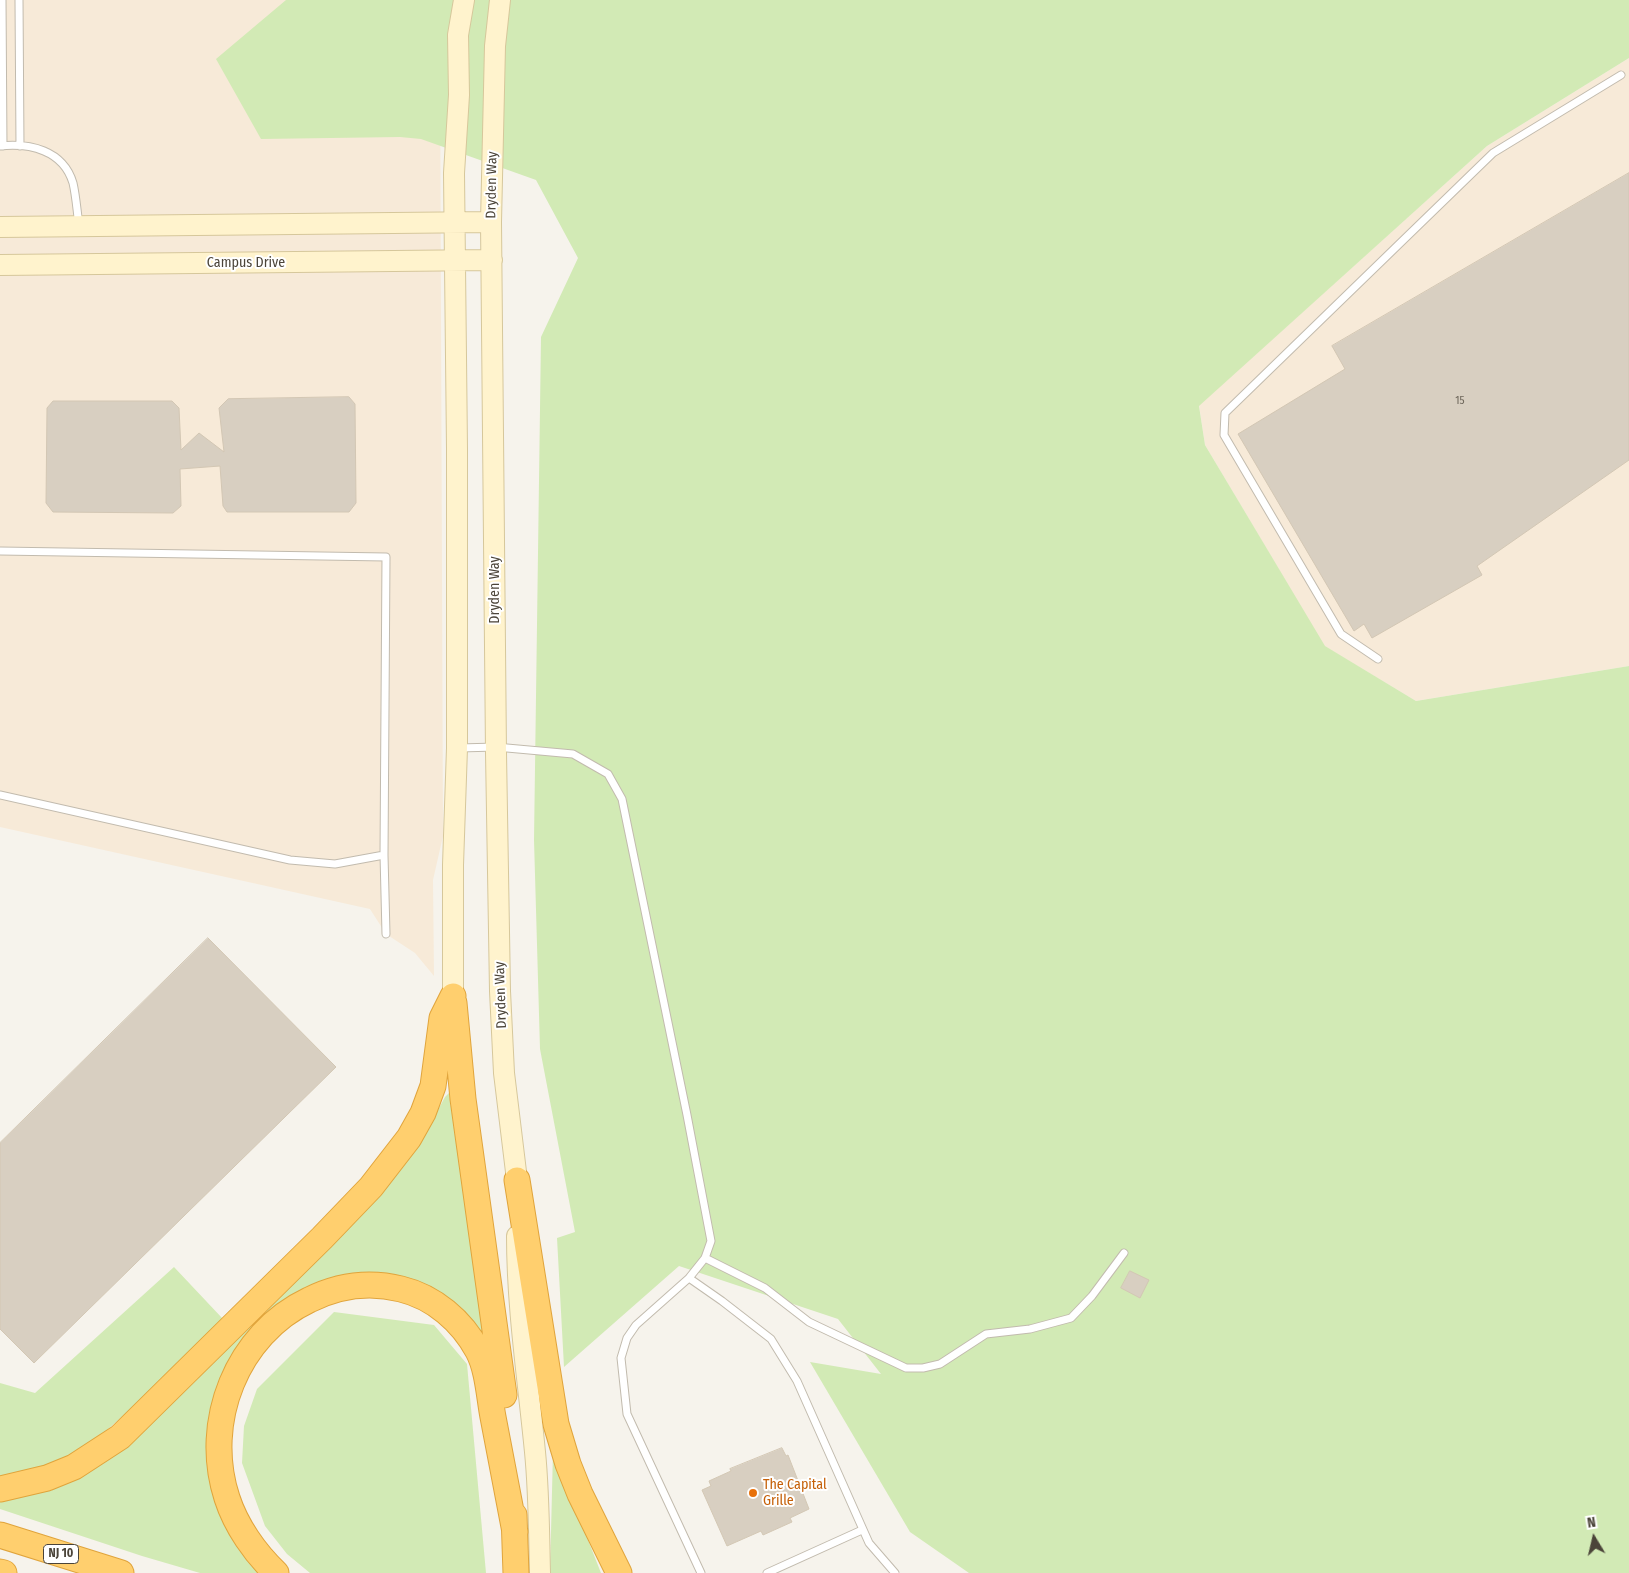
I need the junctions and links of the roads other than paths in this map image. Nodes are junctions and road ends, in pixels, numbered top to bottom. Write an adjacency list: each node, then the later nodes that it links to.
1 (2, 0): 6 (lane)
2 (19, 0): 7 (lane)
3 (464, 0): 9 (street)
4 (500, 0): 8 (street, Dryden Way)
5 (1621, 75): 16 (lane)
6 (2, 146): 7 (lane)
7 (20, 146): 11 (lane)
8 (491, 222): 9 (street); 12 (street, Dryden Way)
9 (454, 224): 11 (street); 13 (street)
10 (0, 227): 11 (street)
11 (80, 227)
12 (492, 260): 13 (street, Campus Drive); 17 (street, Dryden Way)
13 (455, 261): 14 (street, Campus Drive); 18 (street)
14 (0, 265)
15 (0, 551): 20 (lane)
16 (1378, 659)
17 (496, 747): 18 (lane); 23 (street, Dryden Way); 25 (lane)
18 (457, 748): 22 (street)
19 (0, 795): 20 (lane)
20 (384, 855): 21 (lane)
21 (386, 934)
22 (453, 996): 27 (highway); 29 (highway)
23 (518, 1180): 34 (street, Dryden Way); 35 (highway)
24 (1124, 1253): 25 (lane)
25 (705, 1258): 26 (lane)
26 (689, 1278): 28 (lane); 36 (lane)
27 (0, 1489)
28 (862, 1530): 37 (lane); 38 (lane)
29 (515, 1532): 32 (highway); 33 (highway)
30 (0, 1535): 31 (highway, NJ 10)
31 (122, 1573)
32 (276, 1573)
33 (516, 1573)
34 (540, 1573)
35 (619, 1573)
36 (701, 1573)
37 (767, 1573)
38 (895, 1573)

